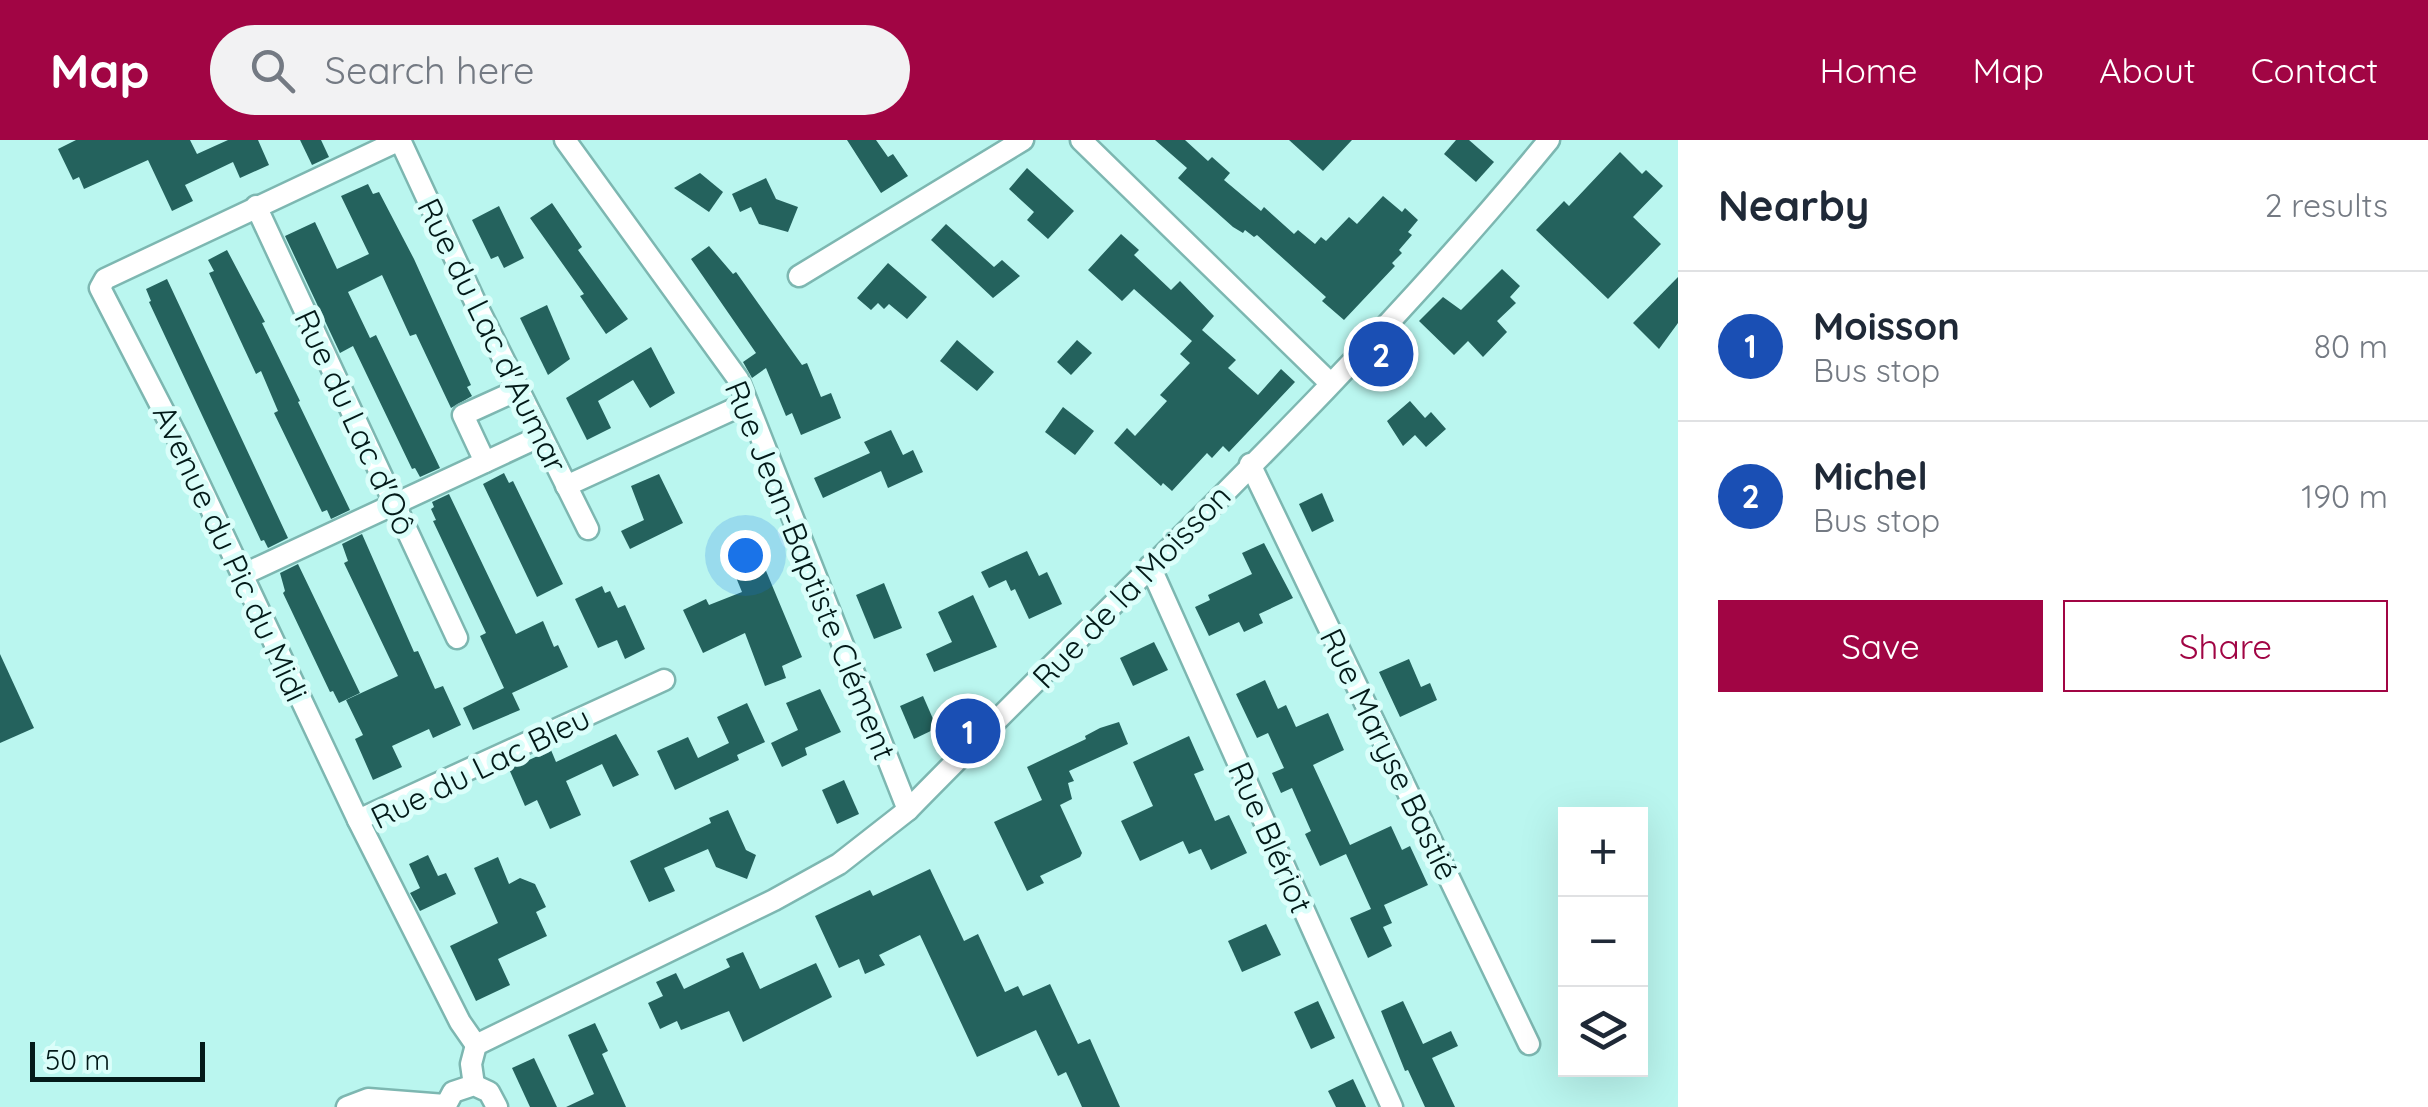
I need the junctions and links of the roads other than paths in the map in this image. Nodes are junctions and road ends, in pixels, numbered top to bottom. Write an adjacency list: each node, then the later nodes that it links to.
1 (400, 140): 6 (street); 9 (street, Rue du Lac d'Aumar)
2 (565, 140): 10 (street, Rue Jean-Baptiste Clément)
3 (1022, 140): 7 (street)
4 (1081, 140): 8 (street)
5 (1549, 140): 8 (street, Rue de la Moisson)
6 (256, 206): 15 (street, Rue du Lac d'Oô); 18 (street, Avenue du Pic du Midi)
7 (799, 276)
8 (1330, 382): 13 (street, Rue de la Moisson)
9 (518, 390): 11 (street, Rue du Lac d'Aumar); 12 (street)
10 (746, 403): 14 (street); 21 (street, Rue Jean-Baptiste Clément)
11 (542, 436): 12 (street); 14 (street, Rue du Lac d'Aumar)
12 (485, 462): 15 (street)
13 (1250, 464): 17 (street, Rue de la Moisson); 23 (street, Rue Maryse Bastié)
14 (566, 486): 16 (street, Rue du Lac d'Aumar)
15 (395, 504): 18 (street); 19 (street, Rue du Lac d'Oô)
16 (588, 529)
17 (1150, 566): 21 (street, Rue de la Moisson); 29 (street, Rue Blériot)
18 (242, 575): 22 (street, Avenue du Pic du Midi)
19 (457, 638)
20 (664, 680): 22 (street, Rue du Lac Bleu)
21 (908, 810): 24 (street, Rue de la Moisson)
22 (358, 820): 24 (street, Rue du Lac Bleu)
23 (1529, 1044)
24 (476, 1045): 25 (street)
25 (474, 1085): 26 (street); 28 (street)
26 (445, 1106): 27 (street)
27 (347, 1107)
28 (497, 1107)
29 (1392, 1107)

